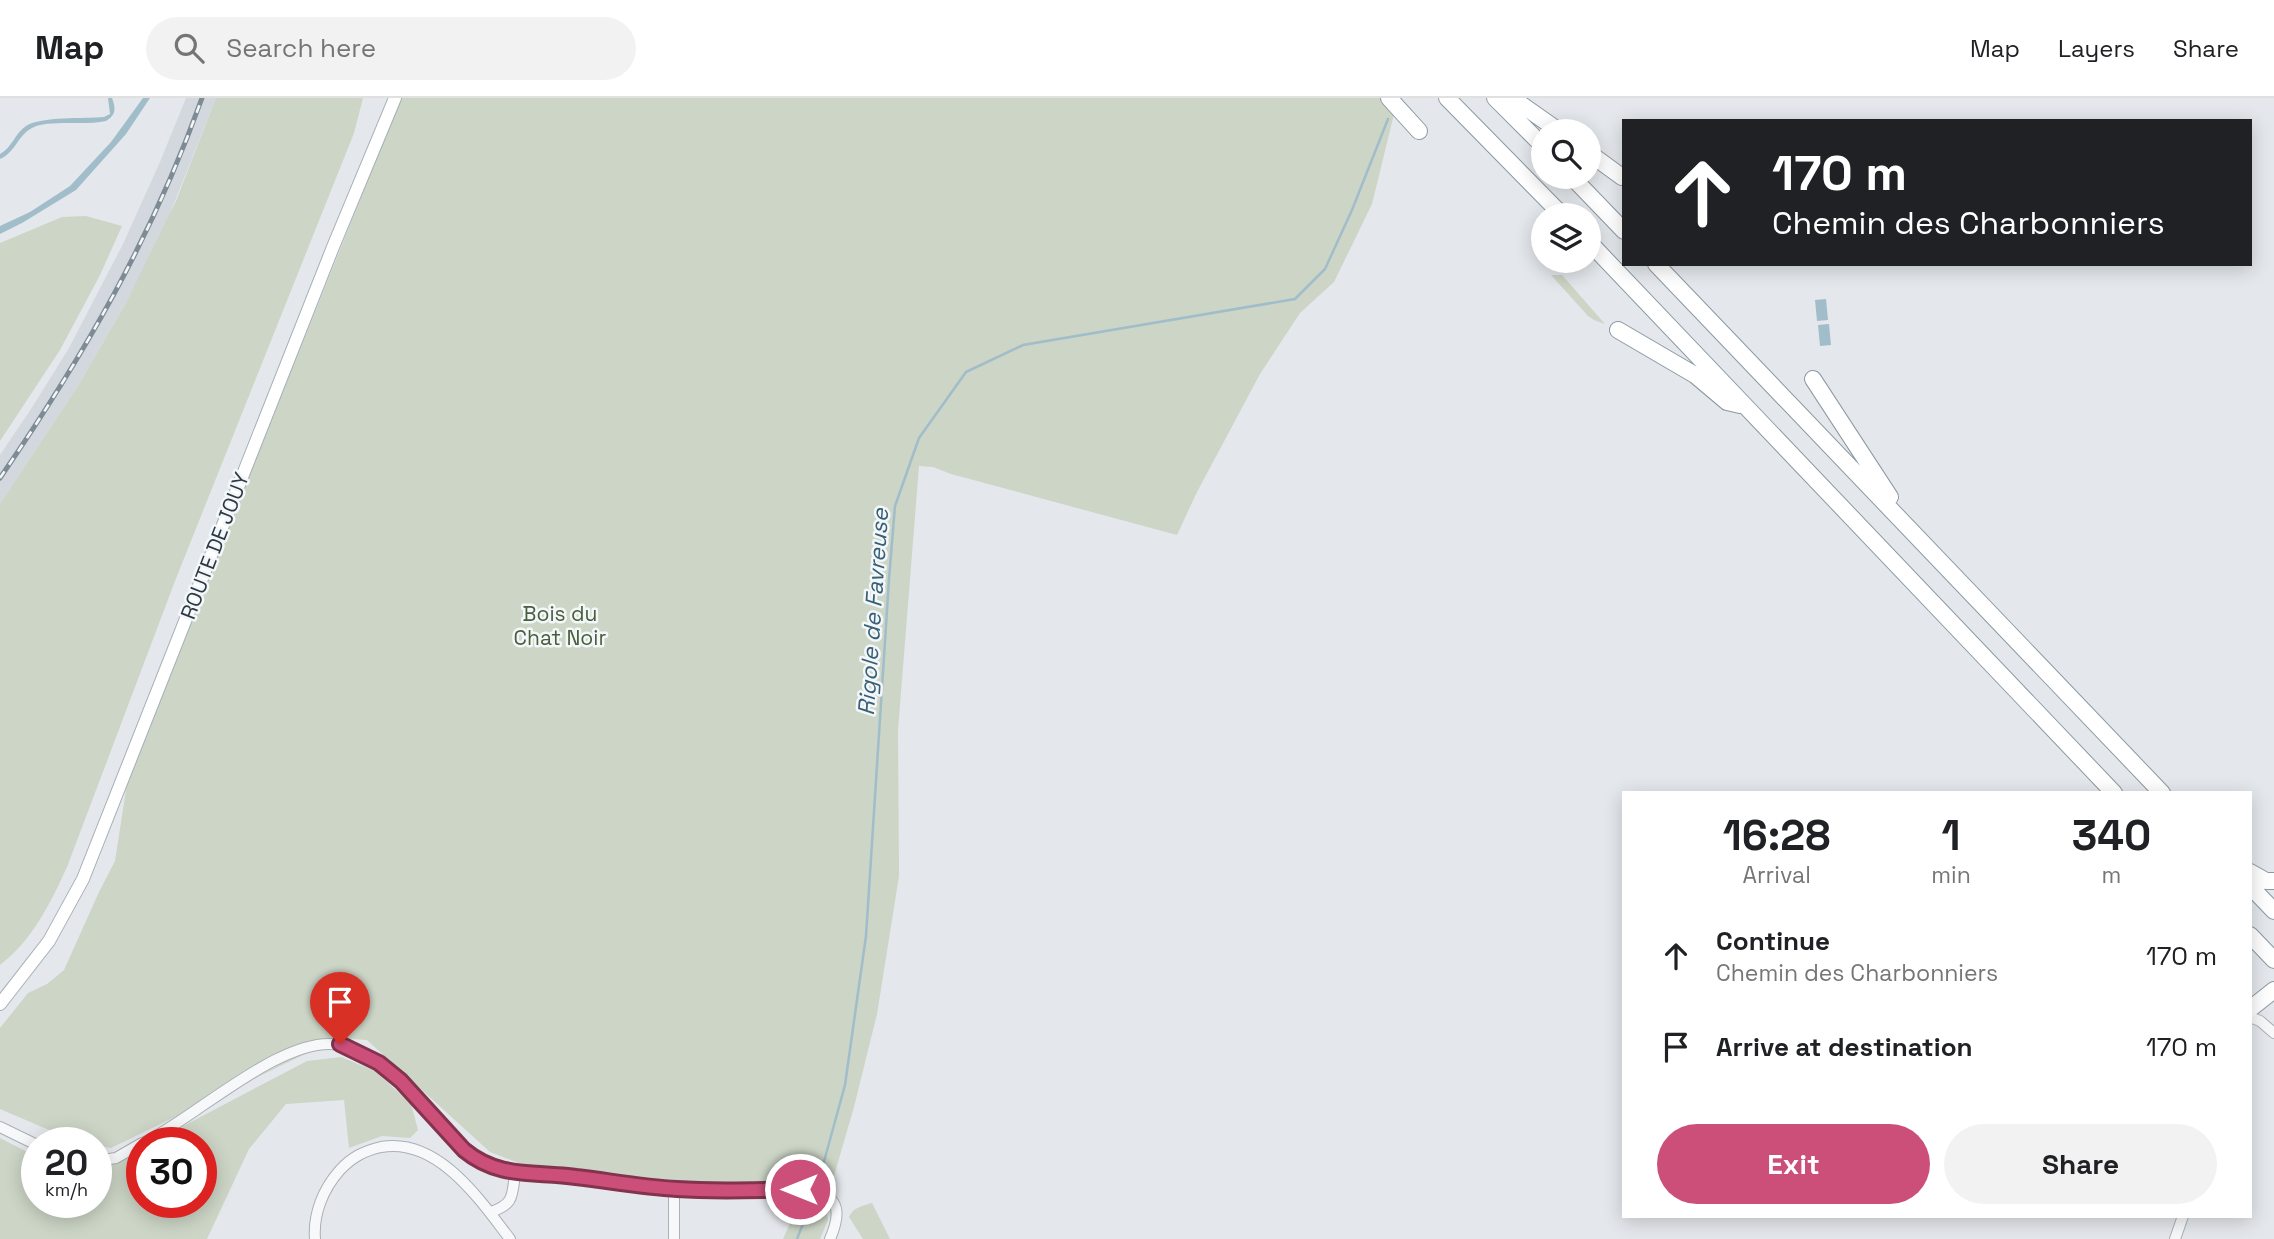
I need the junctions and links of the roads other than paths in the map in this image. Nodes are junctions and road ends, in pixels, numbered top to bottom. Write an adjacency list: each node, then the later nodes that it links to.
1 (395, 98): 28 (main road, ROUTE DE JOUY)
2 (1389, 98): 7 (highway)
3 (1447, 98): 12 (highway)
4 (1495, 98): 8 (highway)
5 (1512, 98): 6 (highway)
6 (1542, 119)
7 (1419, 131)
8 (1531, 134)
9 (1601, 162): 10 (highway)
10 (1622, 177)
11 (1584, 189): 13 (highway)
12 (1550, 203)
13 (1622, 229)
14 (1601, 255): 18 (highway)
15 (1658, 266): 19 (highway)
16 (1618, 330): 18 (highway)
17 (1813, 379): 19 (highway)
18 (1745, 406): 20 (highway)
19 (1896, 513): 21 (highway)
20 (2113, 791)
21 (2160, 791)
22 (2252, 873): 23 (highway)
23 (2274, 881)
24 (2252, 888): 25 (highway)
25 (2274, 911)
26 (2252, 937): 27 (highway)
27 (2274, 960)
28 (16, 983): 30 (street, ROUTE DE JOUY); 31 (main road, ROUTE DE JOUY)
29 (2274, 990): 32 (highway)
30 (0, 991)
31 (0, 1004)
32 (2252, 1007)
33 (2252, 1018): 34 (street)
34 (2274, 1033)
35 (0, 1127): 37 (street)
36 (167, 1127): 38 (street)
37 (21, 1137)
38 (515, 1174): 39 (street); 40 (street)
39 (674, 1189): 44 (street); 45 (street)
40 (491, 1212): 42 (street); 43 (street)
41 (2182, 1218): 46 (street)
42 (315, 1239)
43 (510, 1239)
44 (674, 1239)
45 (830, 1239)
46 (2175, 1239)

